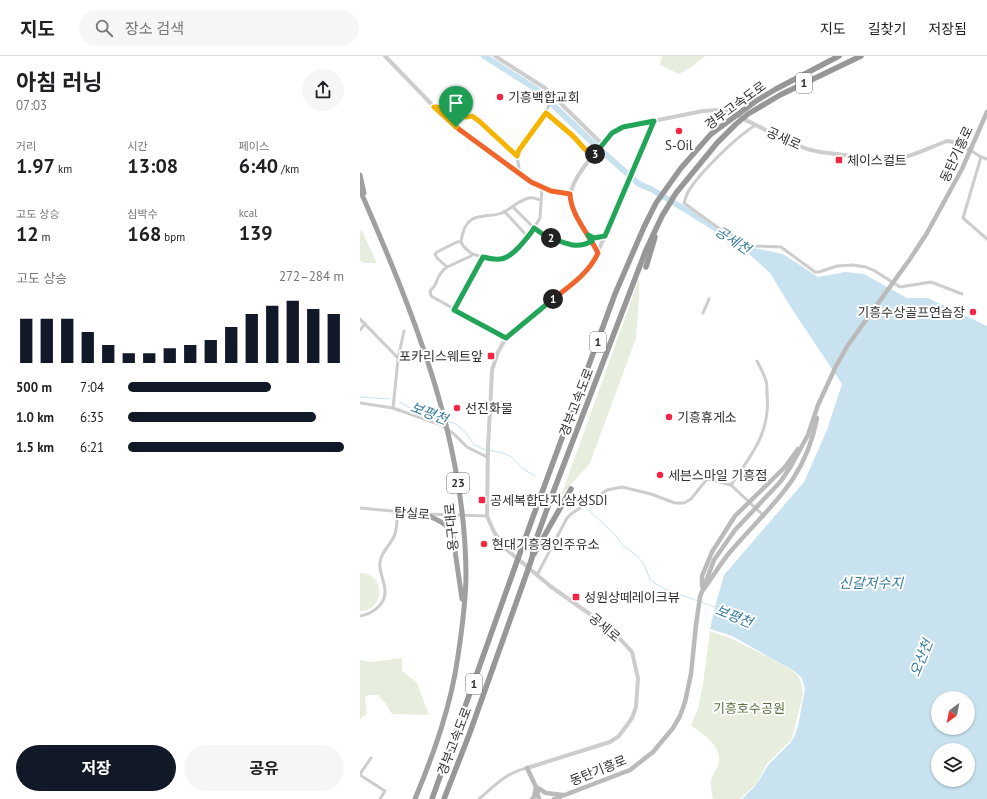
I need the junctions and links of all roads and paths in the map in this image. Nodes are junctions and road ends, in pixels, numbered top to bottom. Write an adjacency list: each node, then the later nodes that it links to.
1 (385, 56): 6 (street)
2 (495, 56): 5 (street)
3 (840, 56): 7 (highway, 경부고속도로 / 1)
4 (861, 56): 7 (highway, 경부고속도로 / 1)
5 (552, 96): 9 (street); 12 (street)
6 (434, 107): 15 (street); 18 (street)
7 (746, 112): 28 (highway, 경부고속도로 / 1); 77 (highway, 경부고속도로 / 1)
8 (987, 112): 13 (main road, 동탄기흥로)
9 (546, 113): 14 (street); 15 (street)
10 (654, 121): 11 (street, 공세로); 12 (street, 공세로); 31 (street)
11 (756, 125): 13 (street, 공세로); 41 (street)
12 (602, 144): 14 (street, 공세로)
13 (970, 150): 16 (street); 53 (main road, 동탄기흥로)
14 (593, 155): 22 (street)
15 (517, 156): 18 (street)
16 (981, 157): 17 (street); 33 (street)
17 (987, 159)
18 (520, 174): 20 (street)
19 (360, 175): 25 (highway)
20 (542, 188): 22 (street); 24 (street)
21 (360, 190): 25 (highway, 용구대로 / 23)
22 (570, 194): 30 (street)
23 (360, 200): 25 (highway)
24 (541, 200): 26 (street); 29 (street)
25 (367, 206): 68 (highway, 용구대로 / 23)
26 (513, 207): 27 (street); 29 (street)
27 (504, 211): 32 (street); 35 (street)
28 (662, 216): 40 (highway); 65 (highway, 경부고속도로 / 1)
29 (534, 228): 32 (street); 34 (street)
30 (588, 235): 31 (street); 34 (street)
31 (605, 236): 36 (street)
32 (528, 237): 38 (street)
33 (987, 239)
34 (592, 241): 36 (street)
35 (461, 242): 37 (street); 39 (street)
36 (598, 253): 49 (street)
37 (472, 254): 38 (street); 39 (street)
38 (483, 257): 43 (street)
39 (448, 267): 43 (street)
40 (646, 267)
41 (962, 294)
42 (709, 299): 44 (street)
43 (454, 310): 49 (street)
44 (703, 314)
45 (360, 318): 46 (street)
46 (365, 324): 47 (street); 50 (street)
47 (360, 330)
48 (404, 331): 50 (street)
49 (506, 338): 56 (street, 공세로)
50 (398, 358): 54 (street)
51 (757, 361): 57 (street)
52 (360, 403): 54 (street)
53 (818, 406): 55 (main road); 64 (main road)
54 (393, 408): 56 (street)
55 (808, 435): 59 (main road); 67 (main road)
56 (488, 456): 63 (street, 공세로)
57 (731, 484): 59 (street); 66 (street)
58 (572, 490): 65 (highway)
59 (749, 502): 64 (street); 67 (main road)
60 (360, 508): 61 (street, 탑실로)
61 (398, 512): 62 (street, 탑실로); 69 (street)
62 (425, 514): 63 (street, 탑실로); 68 (highway)
63 (487, 516): 66 (street, 공세로)
64 (764, 516): 67 (main road)
65 (531, 560): 78 (highway, 경부고속도로 / 1)
66 (537, 575): 71 (street, 공세로)
67 (701, 595): 74 (main road, 동탄기흥로)
68 (464, 607): 76 (highway, 용구대로 / 23)
69 (360, 616)
70 (370, 758): 72 (street)
71 (527, 768): 73 (main road); 79 (street)
72 (360, 775): 75 (street)
73 (536, 787): 74 (main road); 80 (main road); 81 (main road)
74 (565, 795): 82 (main road, 동탄기흥로)
75 (380, 799)
76 (415, 799)
77 (432, 799)
78 (444, 799)
79 (479, 799)
80 (532, 799)
81 (539, 799)
82 (554, 799)

